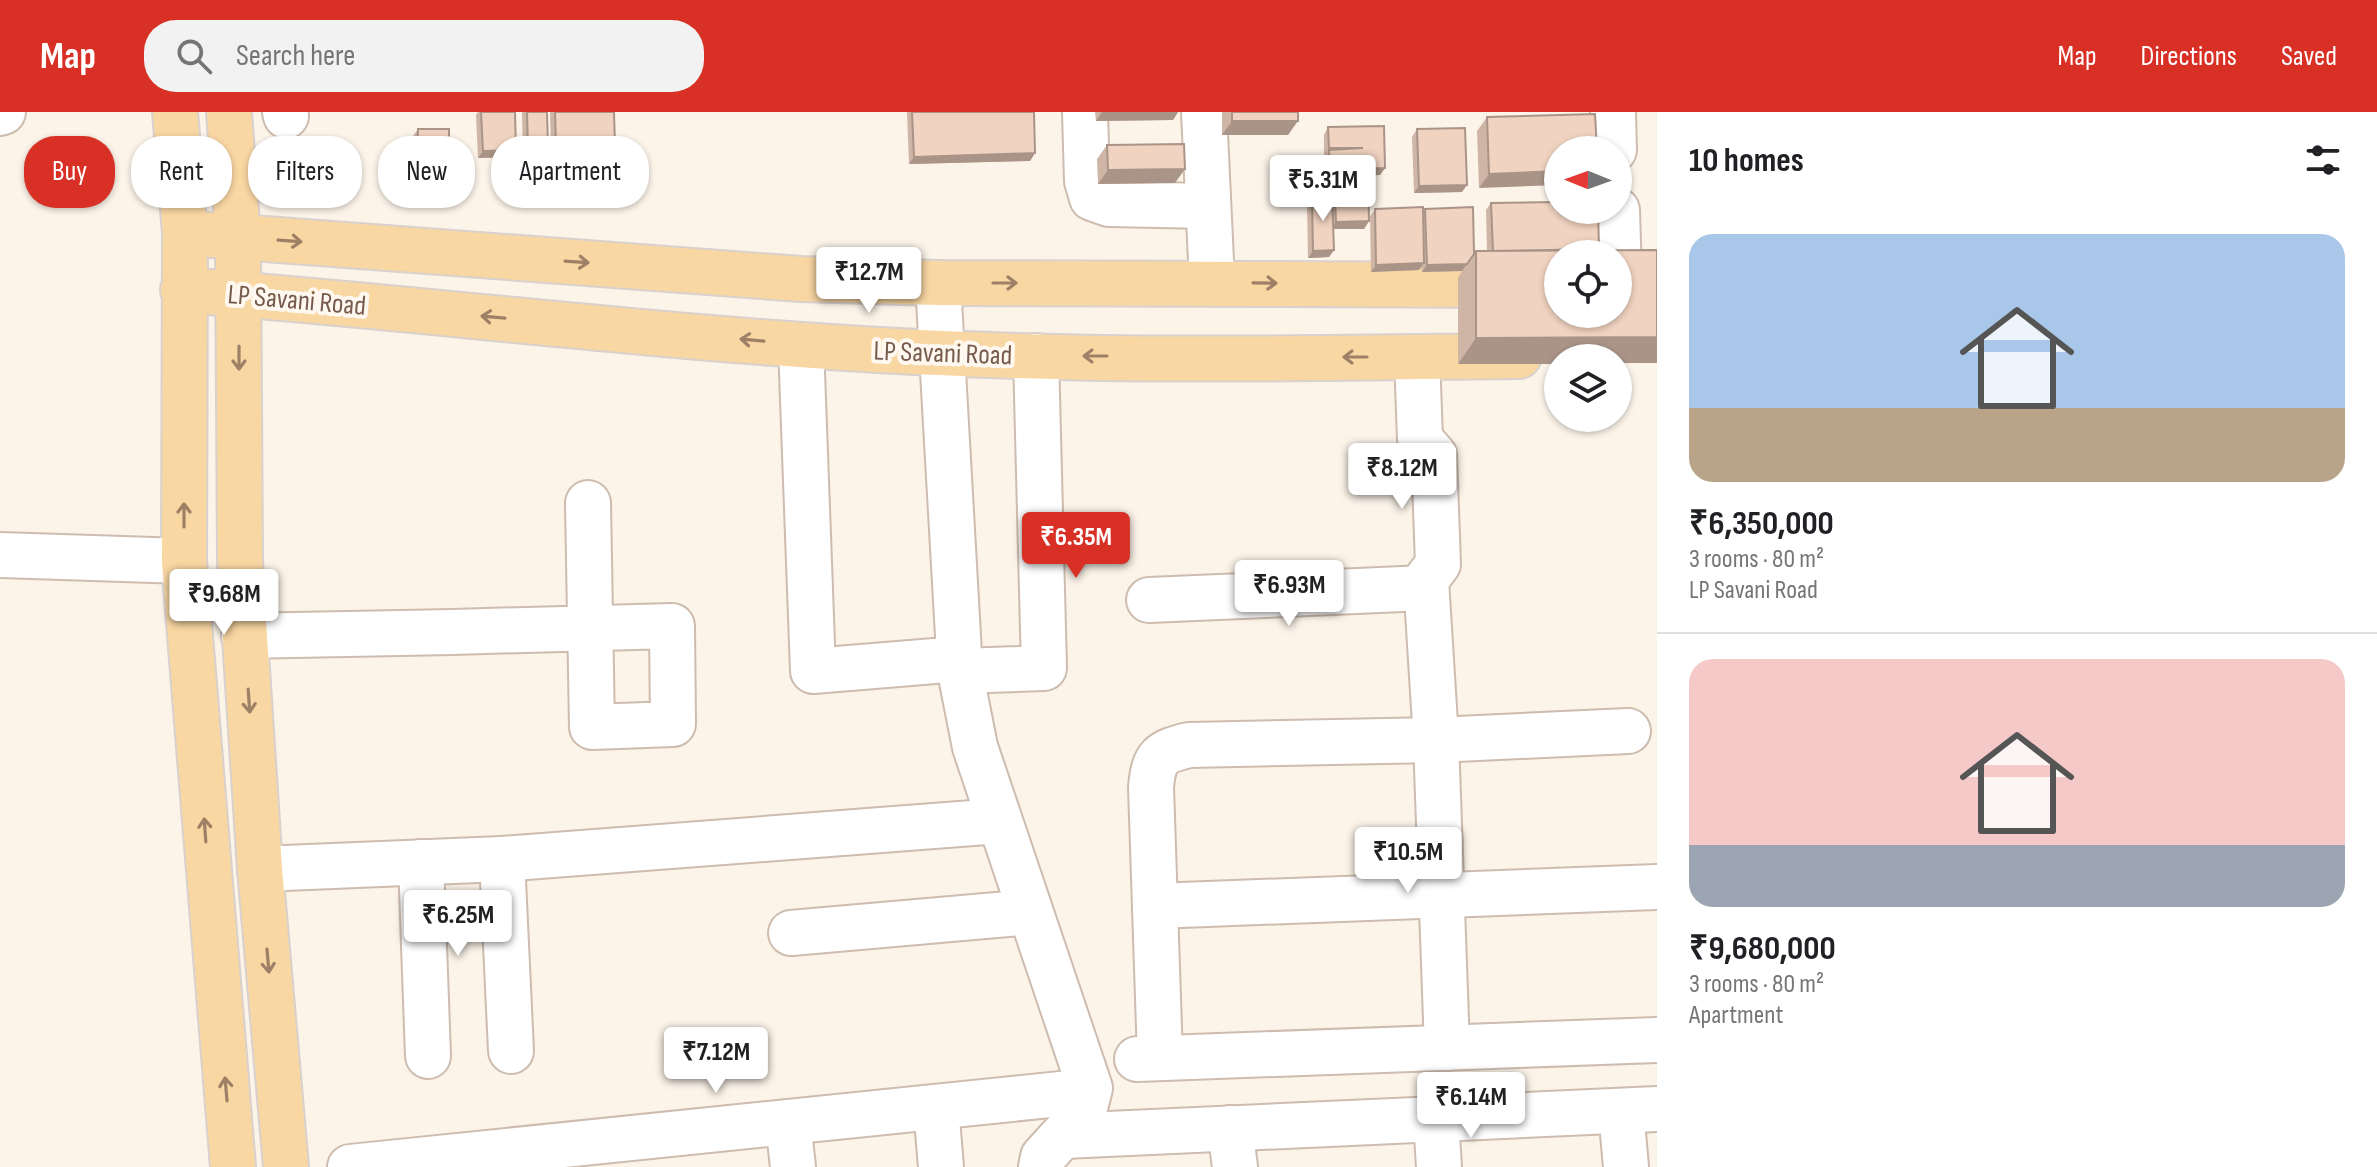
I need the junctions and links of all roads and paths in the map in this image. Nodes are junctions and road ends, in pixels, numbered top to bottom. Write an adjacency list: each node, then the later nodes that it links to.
1 (175, 112): 8 (main road)
2 (229, 112): 9 (main road)
3 (1085, 112): 7 (street)
4 (1204, 112): 7 (street)
5 (1613, 112): 6 (street)
6 (1614, 136)
7 (1208, 206): 10 (street)
8 (185, 233): 9 (main road, LP Savani Road); 13 (main road)
9 (238, 237): 11 (main road, LP Savani Road, one-way to 11); 14 (main road)
10 (1212, 282): 11 (main road, LP Savani Road, one-way to 10); 12 (main road, LP Savani Road, one-way to 12)
11 (938, 283): 18 (street)
12 (1544, 285)
13 (183, 290): 14 (main road, LP Savani Road); 24 (main road, one-way to 13)
14 (239, 294): 17 (main road, LP Savani Road, one-way to 14); 27 (main road, one-way to 27)
15 (1624, 328): 16 (street)
16 (1622, 341)
17 (801, 345): 18 (main road, LP Savani Road); 28 (street)
18 (940, 353): 20 (main road, LP Savani Road); 28 (street)
19 (1544, 355): 21 (main road, LP Savani Road)
20 (1036, 356): 21 (main road, LP Savani Road, one-way to 20); 28 (street)
21 (1417, 357): 25 (street)
22 (588, 503): 27 (street)
23 (0, 555): 24 (street)
24 (184, 561): 53 (main road, one-way to 24)
25 (1426, 584): 26 (street); 30 (street)
26 (1149, 600)
27 (244, 636): 34 (main road, one-way to 34)
28 (959, 665): 31 (street)
29 (1628, 731): 30 (street)
30 (1436, 740): 36 (street); 37 (street)
31 (999, 821): 32 (street); 38 (street)
32 (502, 859): 33 (street); 42 (street)
33 (421, 862): 34 (street); 43 (street)
34 (260, 869): 54 (main road, one-way to 54)
35 (1657, 887): 36 (street)
36 (1442, 894): 37 (street); 41 (street)
37 (1155, 906): 41 (street)
38 (1030, 912): 39 (street); 44 (street)
39 (791, 933)
40 (1657, 1040): 41 (street)
41 (1447, 1048)
42 (511, 1051)
43 (428, 1056)
44 (1089, 1091): 45 (street); 50 (street)
45 (936, 1107): 48 (street); 57 (street)
46 (1639, 1110): 47 (street); 59 (street)
47 (1436, 1119): 49 (street); 58 (street)
48 (788, 1122): 51 (street); 56 (street)
49 (1232, 1148): 50 (street)
50 (1052, 1151)
51 (639, 1152): 52 (street)
52 (493, 1160): 55 (street)
53 (233, 1167)
54 (286, 1167)
55 (350, 1167)
56 (793, 1167)
57 (941, 1167)
58 (1439, 1167)
59 (1626, 1167)

